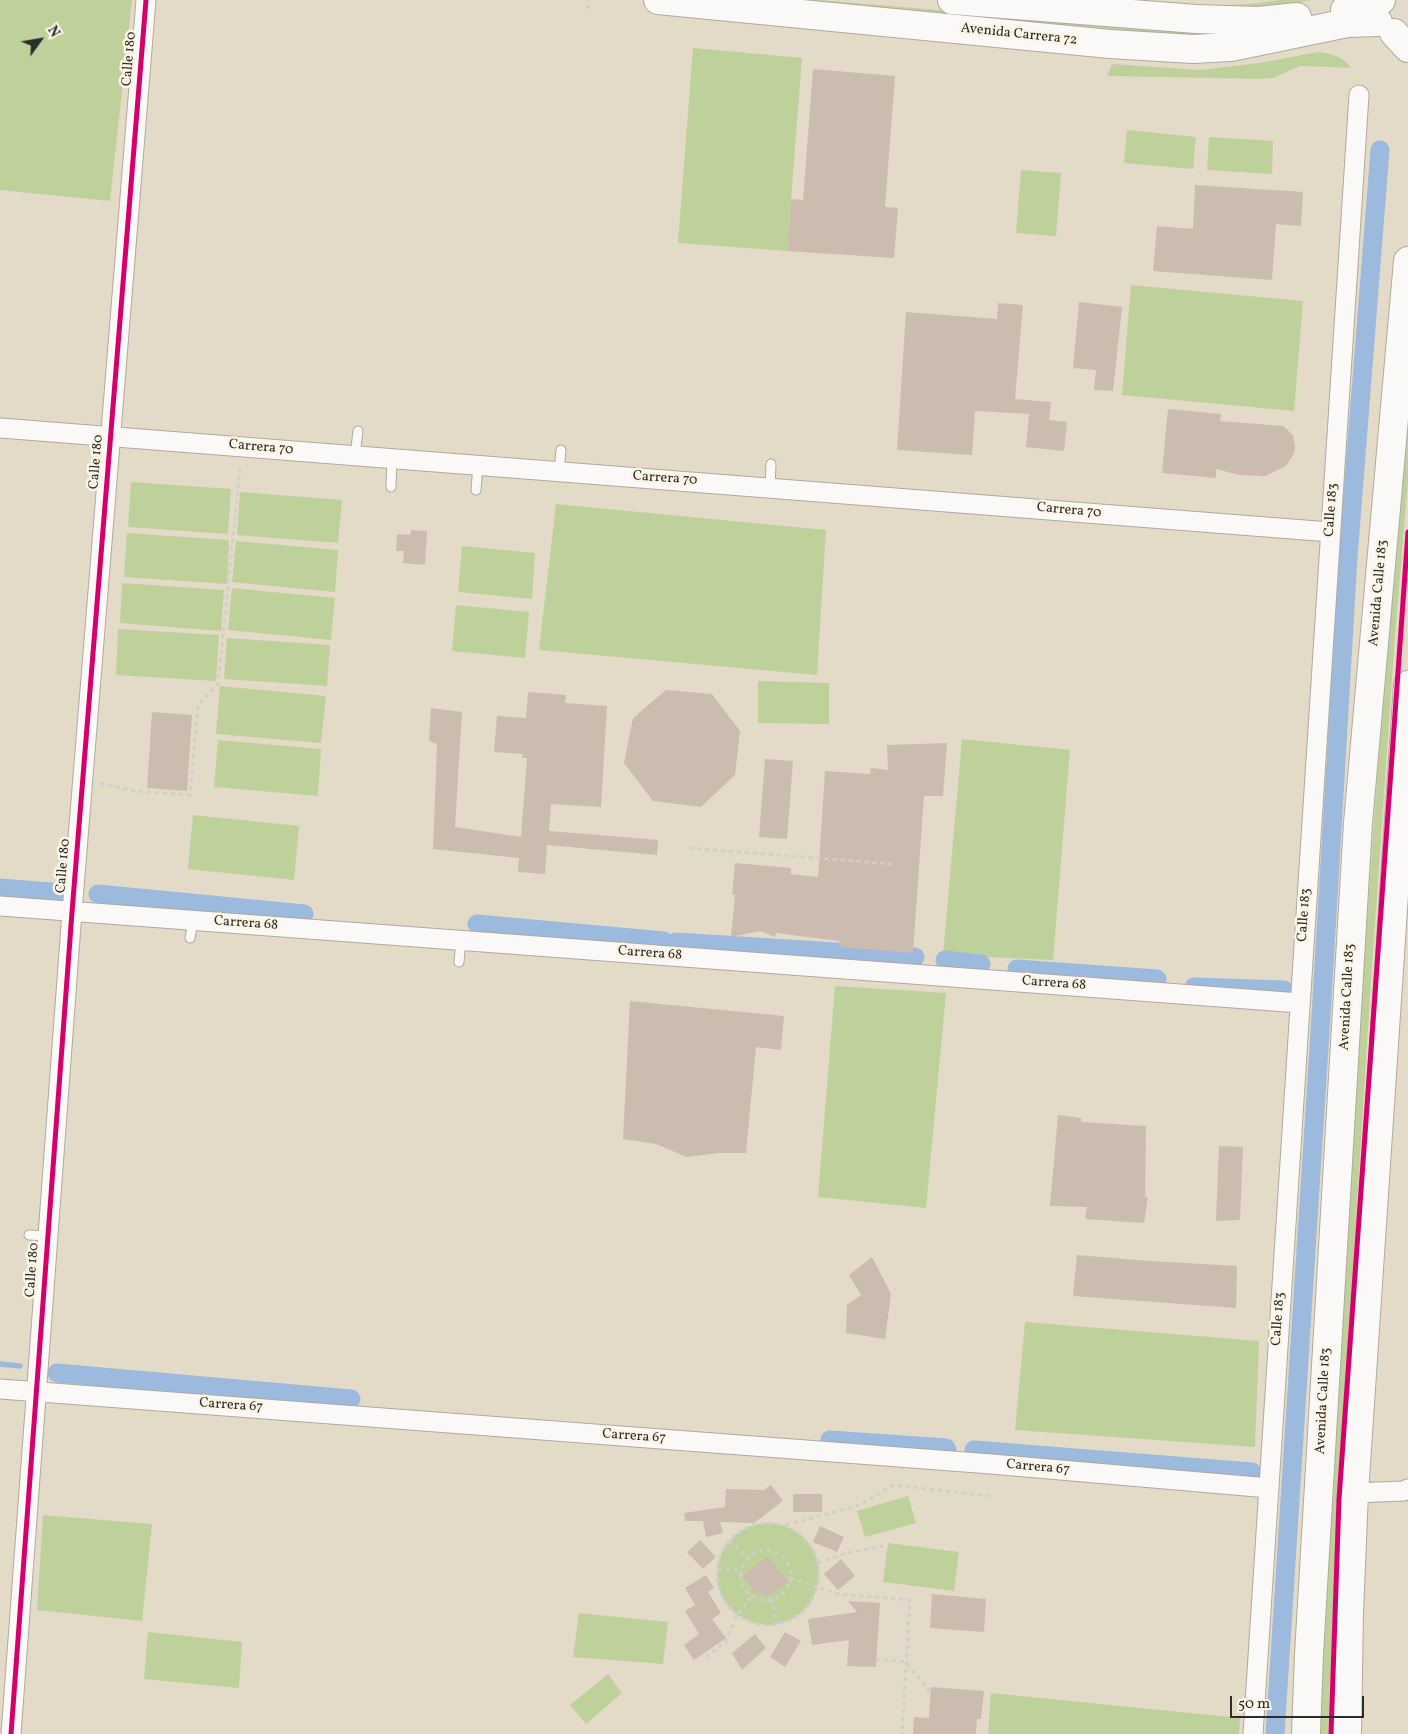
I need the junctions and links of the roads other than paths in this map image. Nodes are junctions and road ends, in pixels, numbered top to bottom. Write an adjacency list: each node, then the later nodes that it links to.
1 (146, 0): 9 (street, Calle 180)
2 (658, 0): 4 (main road, Avenida Carrera 72)
3 (952, 0): 4 (main road, Avenida Carrera 72)
4 (1390, 26)
5 (1359, 95): 19 (street, Calle 183)
6 (1408, 261): 33 (main road, Avenida Calle 183)
7 (0, 428): 9 (street, Carrera 70)
8 (358, 431): 11 (lane)
9 (110, 436): 11 (street, Carrera 70); 22 (street, Calle 180)
10 (561, 450): 15 (lane)
11 (355, 456): 12 (street, Carrera 70)
12 (392, 458): 14 (street, Carrera 70); 16 (lane)
13 (771, 464): 17 (lane)
14 (478, 465): 15 (street, Carrera 70); 18 (lane)
15 (559, 471): 17 (street, Carrera 70)
16 (391, 487)
17 (770, 488): 19 (street, Carrera 70)
18 (476, 490)
19 (1330, 532): 25 (street, Calle 183)
20 (1408, 685): 30 (main road)
21 (0, 906): 22 (street, Carrera 68)
22 (72, 912): 23 (street, Carrera 68); 27 (street, Calle 180)
23 (461, 940): 24 (lane); 25 (street, Carrera 68)
24 (459, 962)
25 (1300, 1002): 28 (street, Calle 183)
26 (0, 1389): 27 (street, Carrera 67)
27 (35, 1392): 28 (street, Carrera 67); 31 (street, Calle 180)
28 (1269, 1488): 32 (street, Calle 183)
29 (1408, 1489): 30 (street)
30 (1354, 1493): 34 (main road)
31 (10, 1734)
32 (1253, 1734)
33 (1306, 1734)
34 (1347, 1734)

